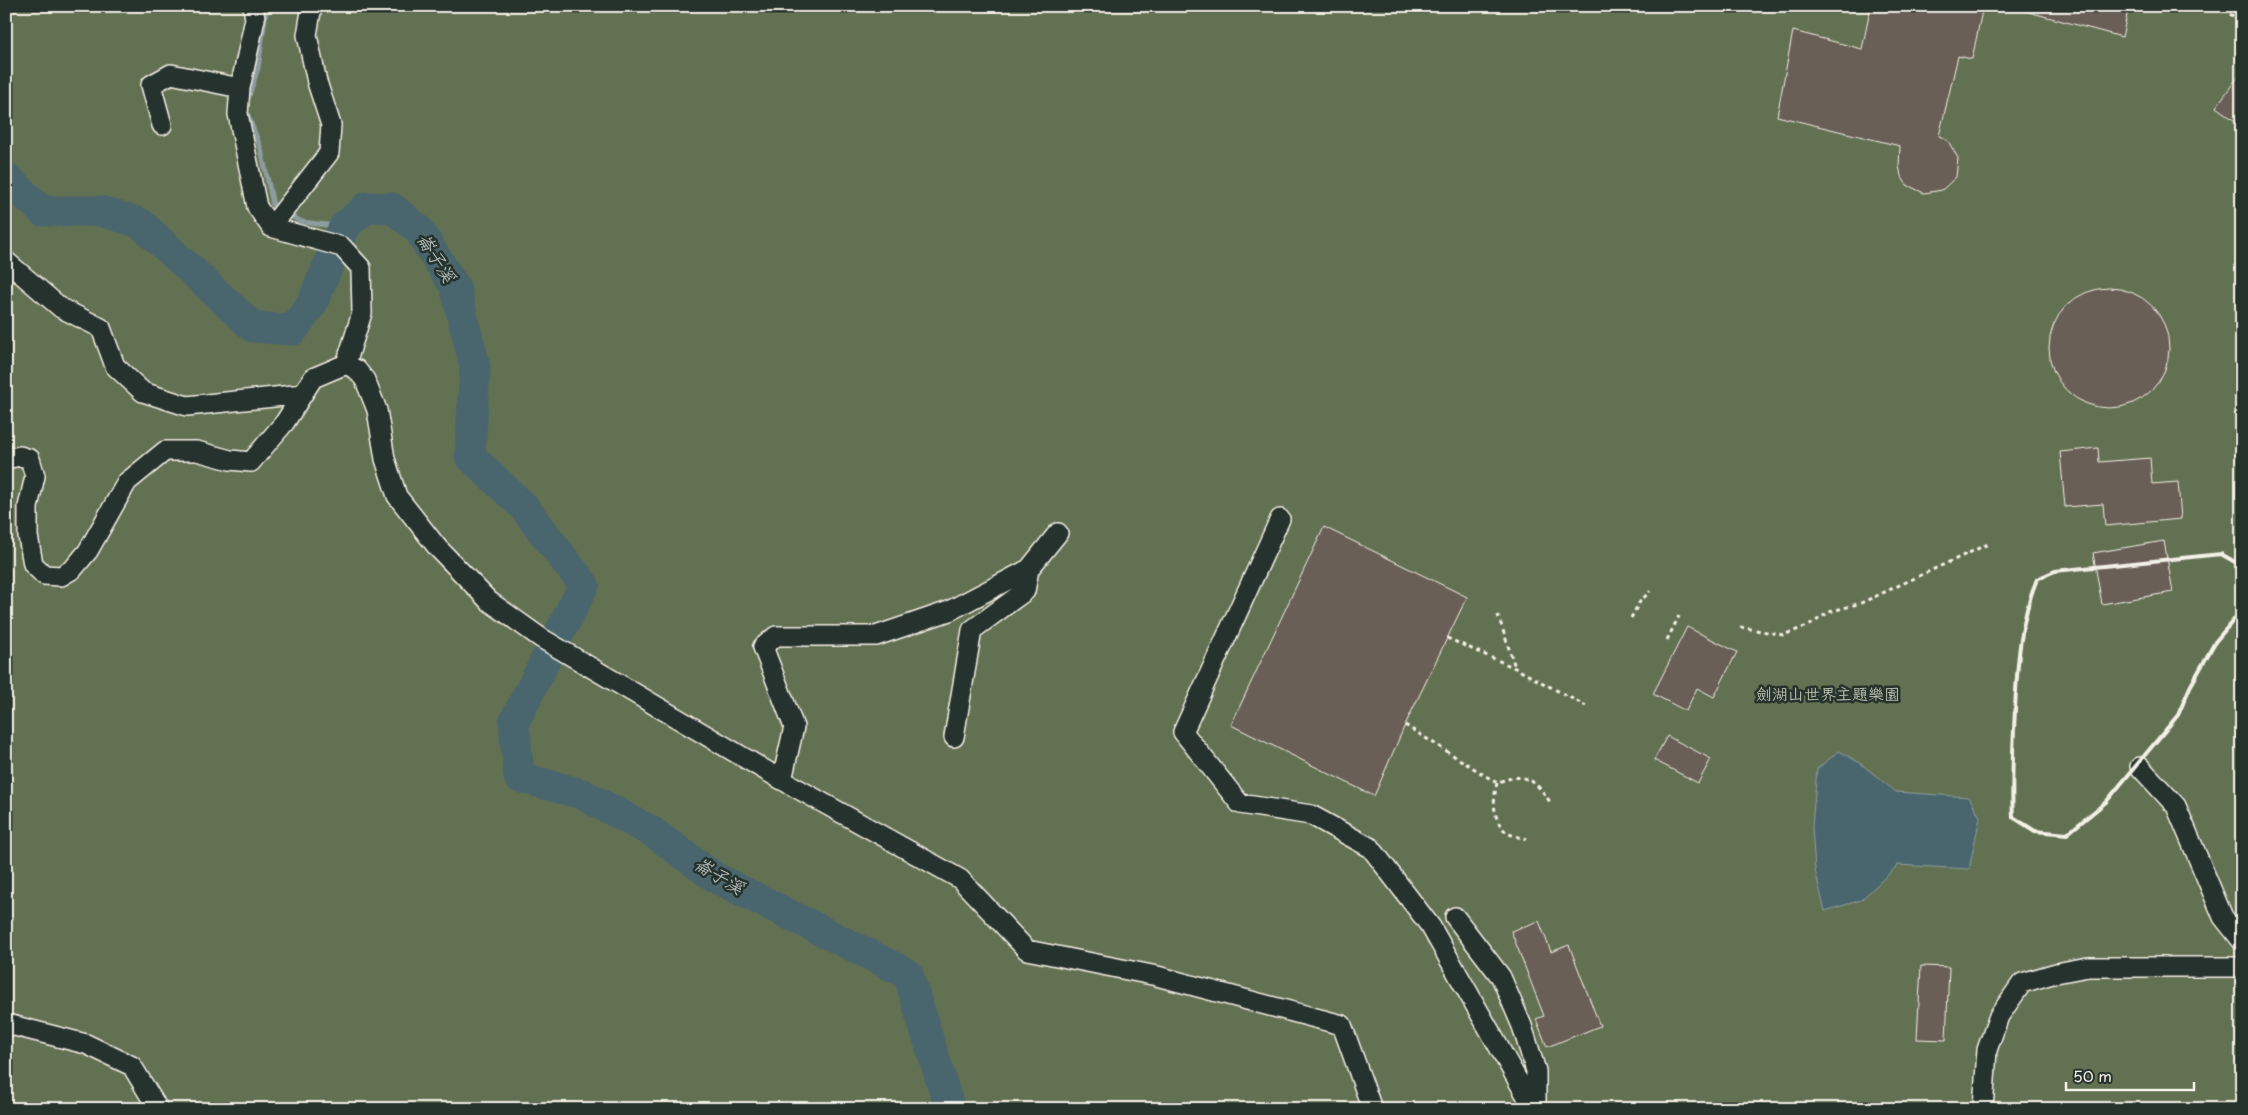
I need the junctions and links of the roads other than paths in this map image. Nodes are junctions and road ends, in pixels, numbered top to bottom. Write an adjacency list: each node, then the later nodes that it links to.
1 (253, 6): 3 (lane)
2 (312, 6): 5 (lane)
3 (240, 88): 4 (lane); 5 (lane)
4 (162, 125)
5 (271, 227): 7 (lane)
6 (6, 261): 8 (lane)
7 (346, 364): 8 (lane); 15 (lane)
8 (303, 394): 9 (lane)
9 (6, 460)
10 (1280, 519): 22 (lane)
11 (1058, 533): 12 (lane)
12 (1029, 569): 13 (lane); 15 (lane)
13 (954, 736)
14 (2140, 767): 17 (lane)
15 (782, 780): 21 (lane)
16 (1455, 917): 22 (lane)
17 (2242, 941)
18 (2242, 967): 23 (lane)
19 (8, 1022): 20 (lane)
20 (158, 1109)
21 (1372, 1109)
22 (1535, 1109)
23 (1983, 1109)

